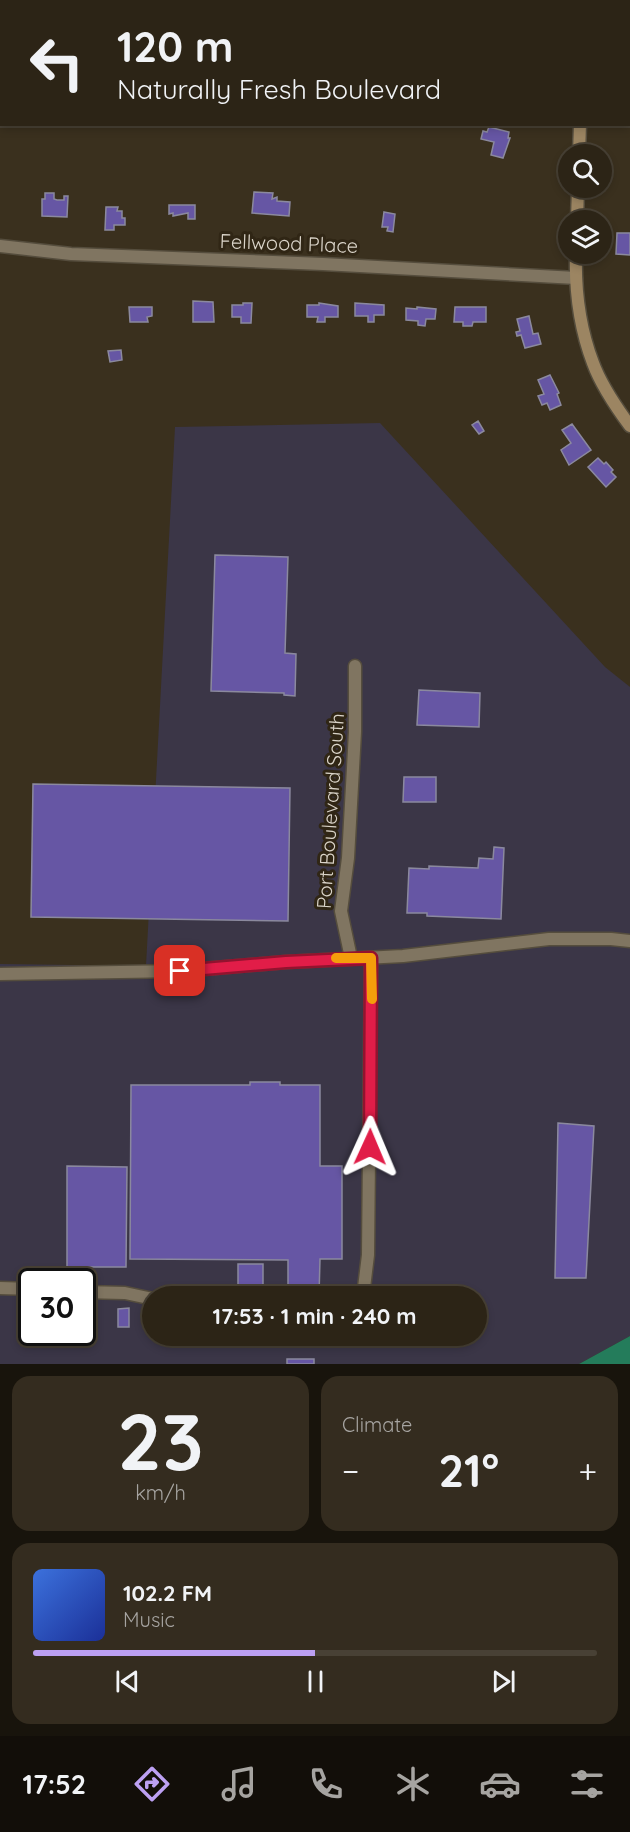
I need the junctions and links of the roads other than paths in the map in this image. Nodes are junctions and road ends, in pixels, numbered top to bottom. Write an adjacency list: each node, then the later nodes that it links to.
1 (580, 126): 2 (street)
2 (579, 144)
3 (0, 246): 5 (street, Fellwood Place)
4 (576, 264): 5 (street)
5 (576, 278): 6 (street)
6 (630, 426)
7 (355, 666): 9 (street, Port Boulevard South)
8 (630, 941): 10 (street)
9 (351, 958): 10 (street); 11 (street)
10 (371, 958): 12 (street)
11 (0, 974)
12 (364, 1286)
13 (0, 1288): 14 (street)
14 (18, 1289)
15 (96, 1292): 16 (street)
16 (142, 1297)

